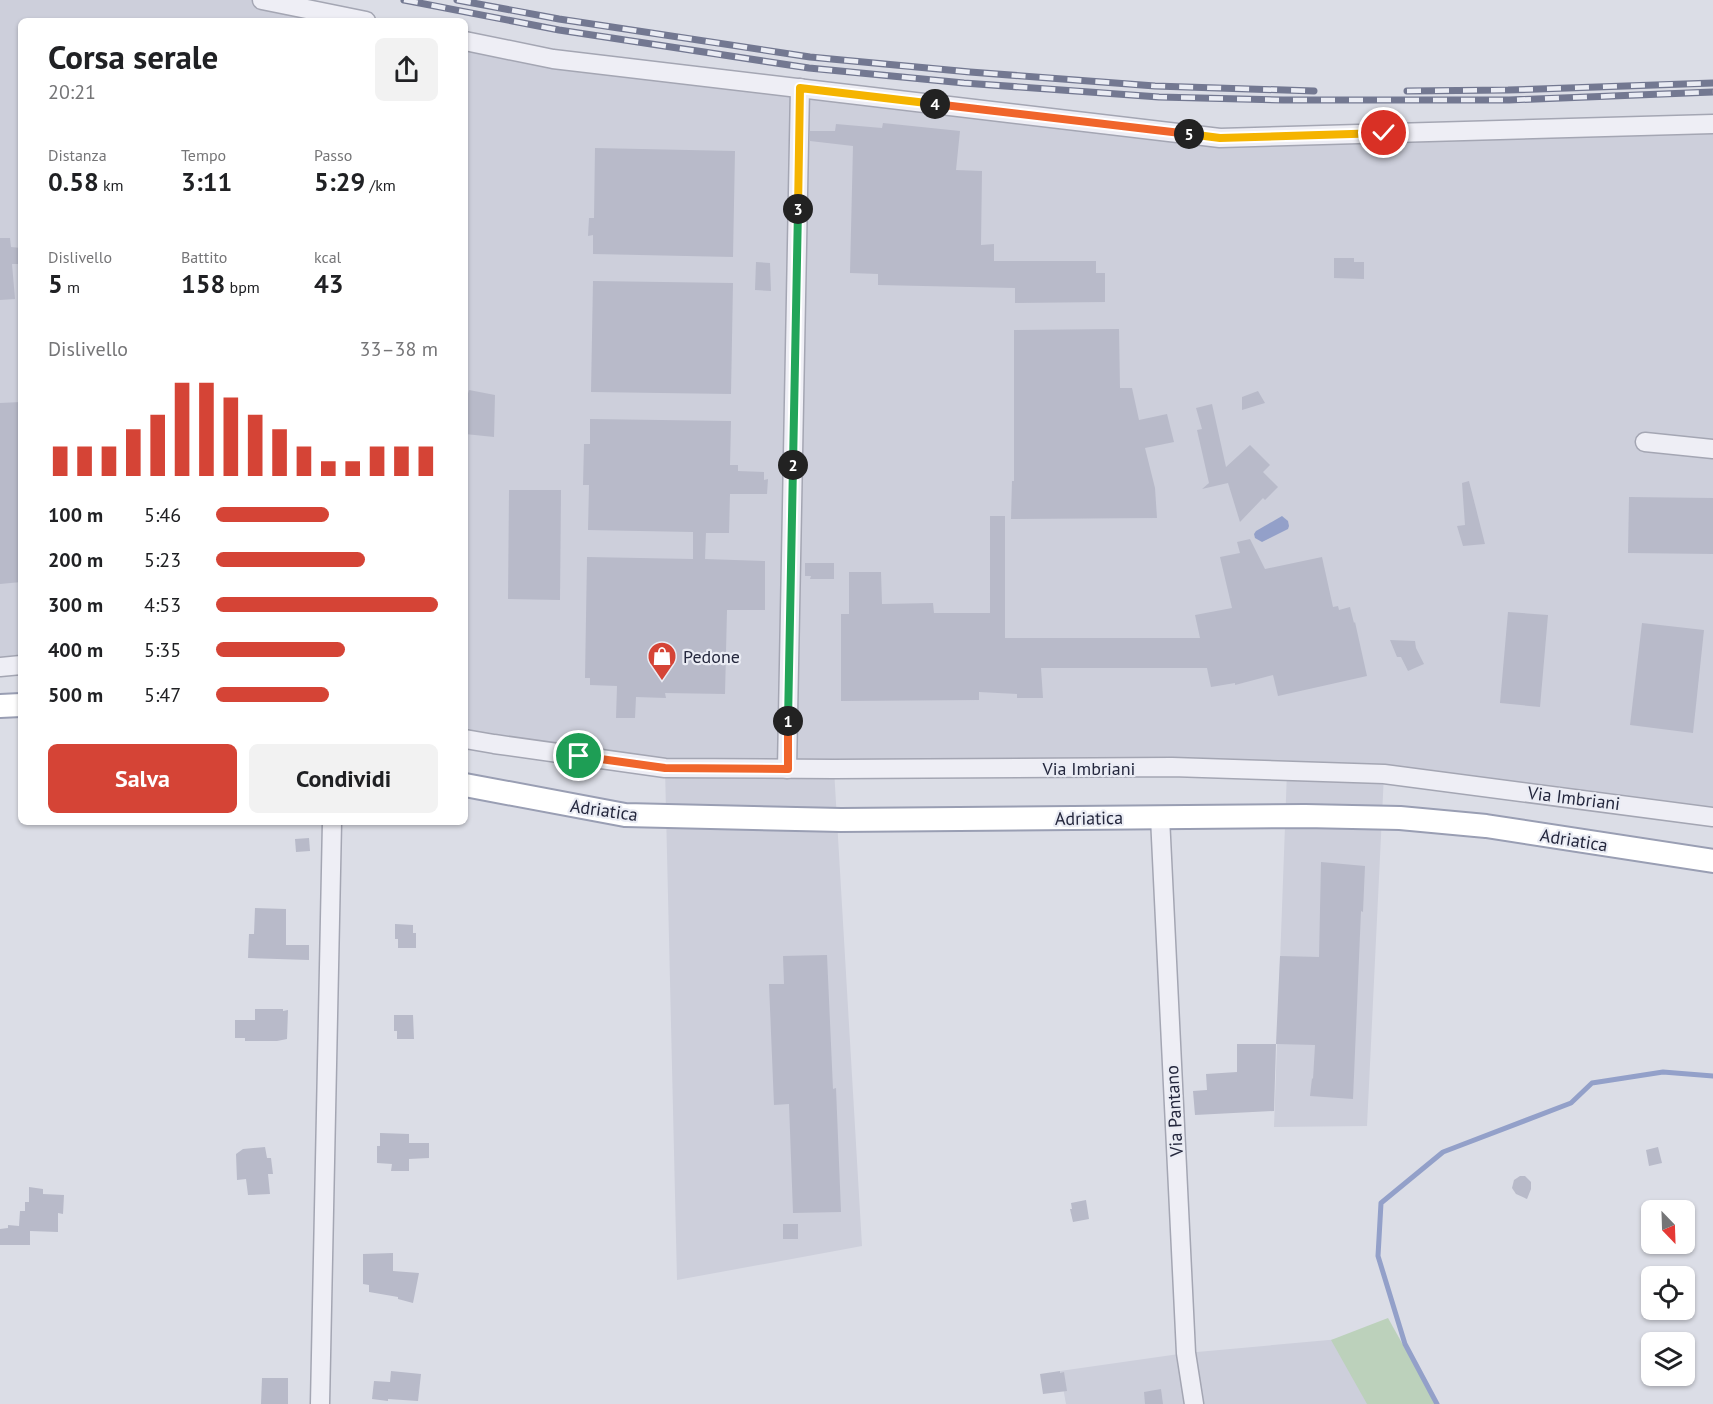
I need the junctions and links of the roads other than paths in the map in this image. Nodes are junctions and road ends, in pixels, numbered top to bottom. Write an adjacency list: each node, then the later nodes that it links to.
1 (262, 0): 2 (street)
2 (351, 18)
3 (468, 42): 4 (street)
4 (800, 88): 5 (street); 13 (street)
5 (1713, 124)
6 (1644, 442): 7 (street)
7 (1713, 449)
8 (18, 665): 9 (street)
9 (0, 667)
10 (18, 705): 11 (main road)
11 (0, 706)
12 (468, 739): 13 (street, Via Imbriani)
13 (788, 769): 15 (street, Via Imbriani)
14 (468, 786): 16 (main road, Adriatica)
15 (1713, 816)
16 (1160, 817): 18 (main road, Adriatica); 20 (street, Via Pantano)
17 (332, 825): 19 (street)
18 (1713, 861)
19 (320, 1404)
20 (1194, 1404)

